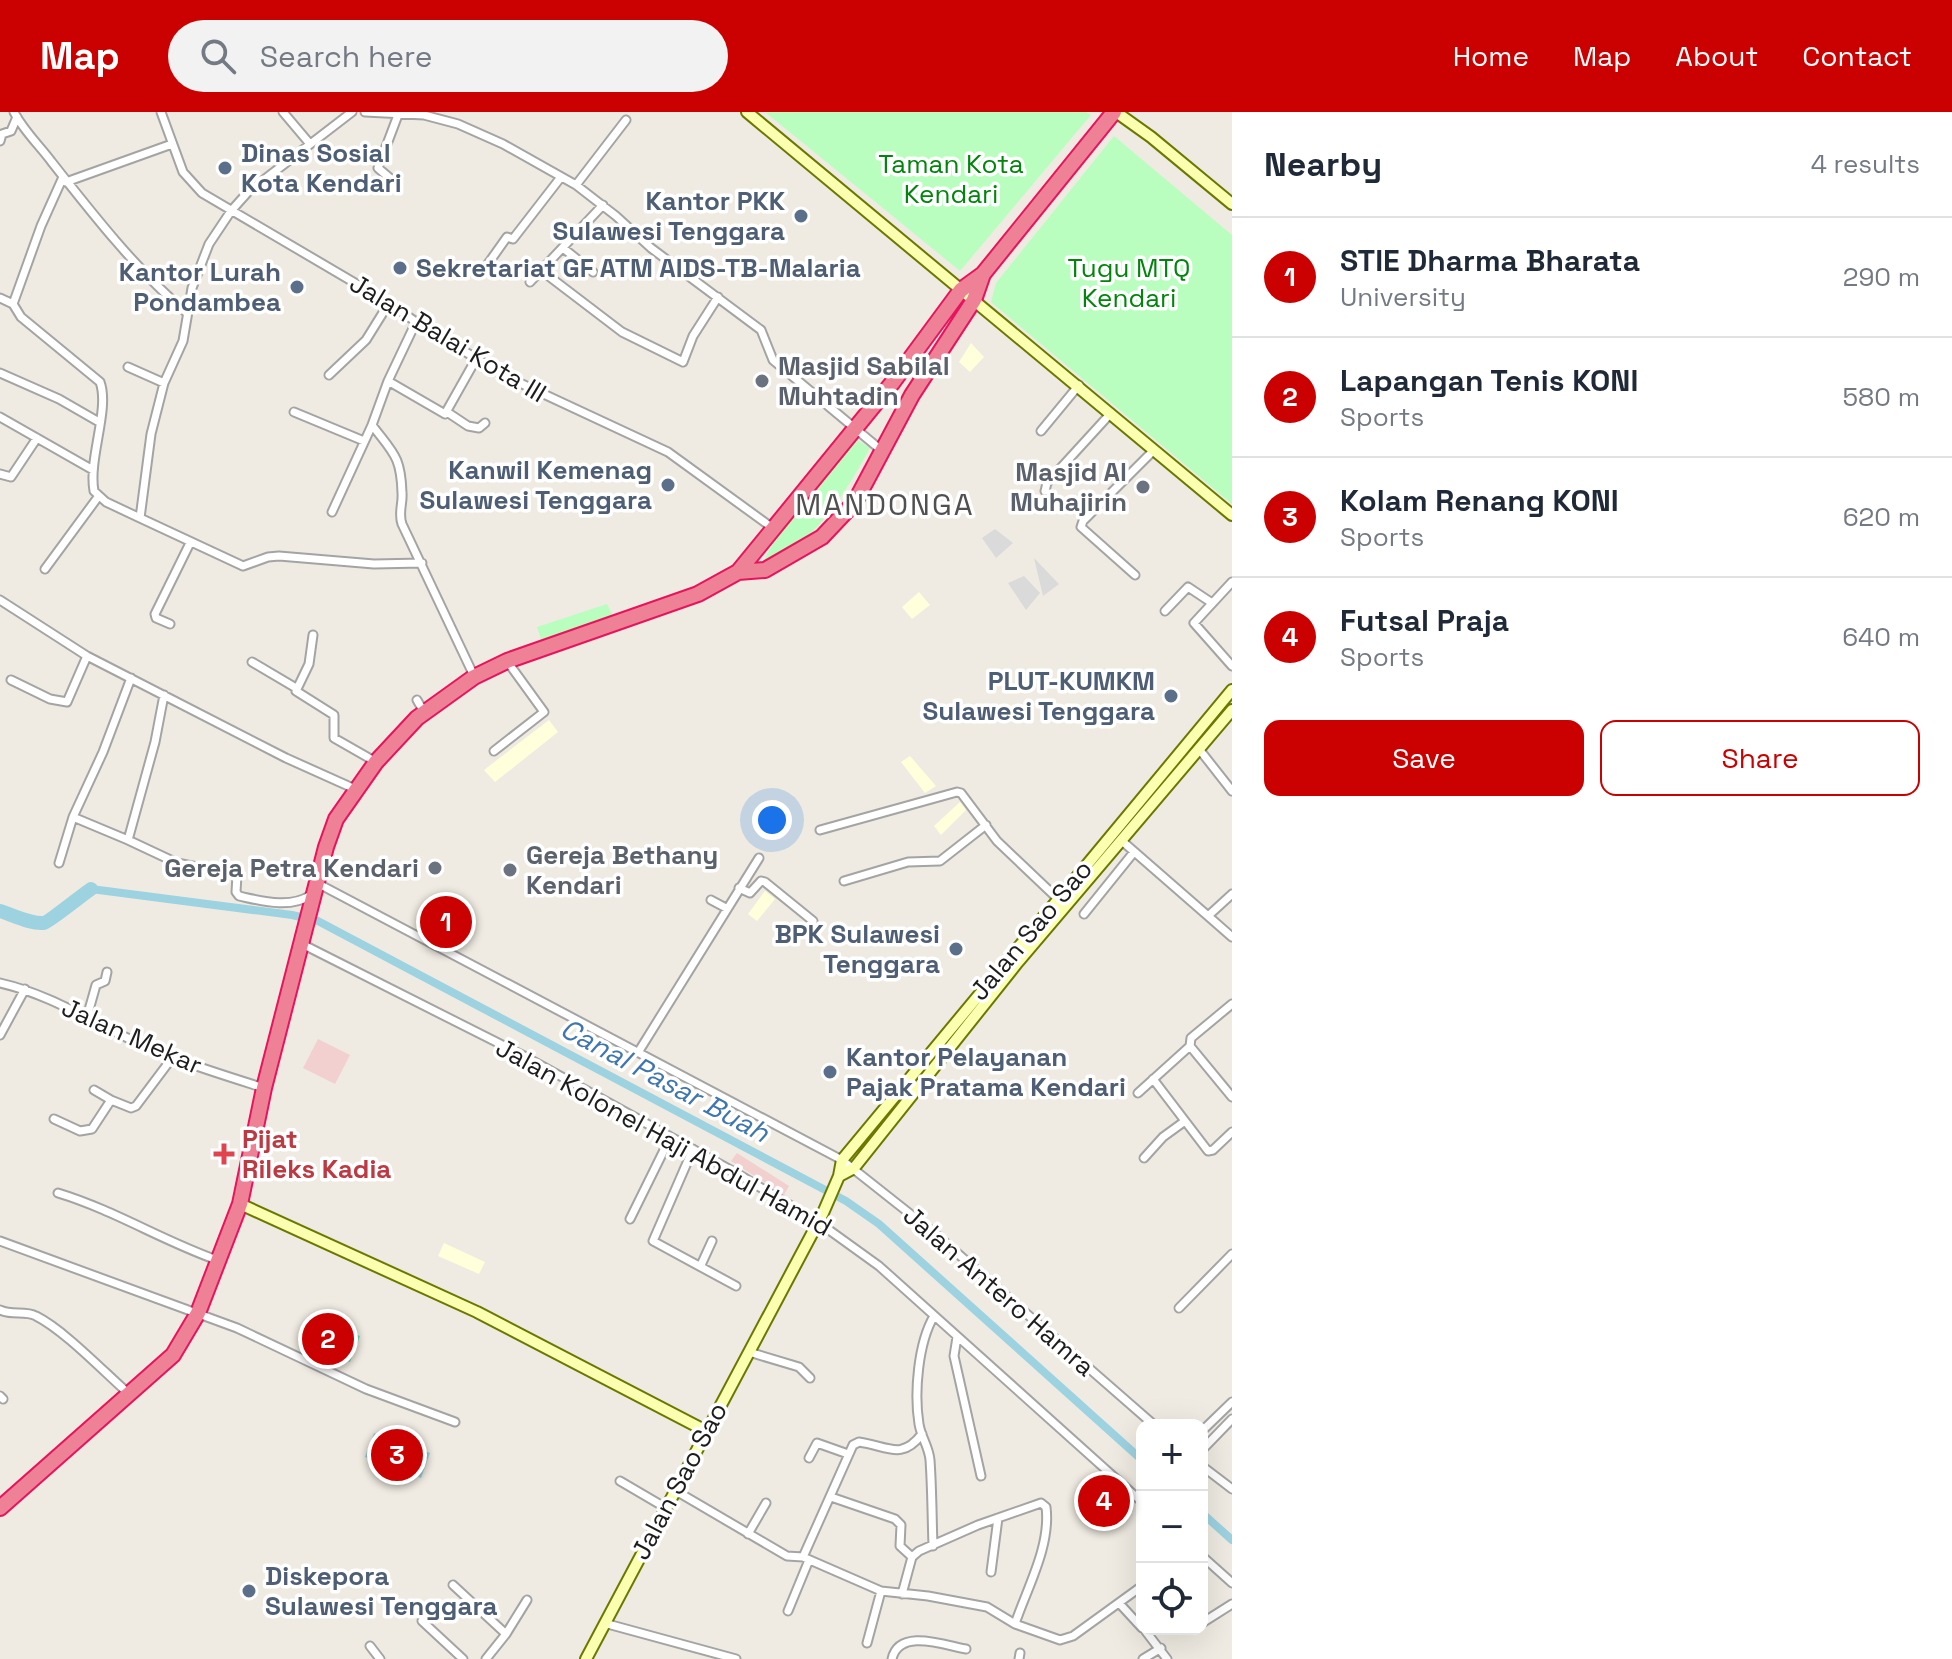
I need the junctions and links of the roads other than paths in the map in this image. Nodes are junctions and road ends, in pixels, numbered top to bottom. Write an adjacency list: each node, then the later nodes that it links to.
1 (161, 112): 12 (street, Jalan Balai Kota III)
2 (283, 112): 13 (street)
3 (352, 112): 13 (street)
4 (365, 112): 8 (street)
5 (747, 112): 27 (street)
6 (1115, 112): 18 (street); 25 (highway)
7 (16, 115): 10 (street); 11 (street)
8 (398, 115): 14 (street); 16 (street)
9 (626, 120): 17 (street)
10 (3, 135): 11 (street)
11 (30, 135): 15 (street)
12 (172, 144): 15 (street); 20 (street, Jalan Balai Kota III)
13 (310, 144): 20 (street)
14 (561, 177): 17 (street); 22 (street)
15 (65, 179): 32 (street); 33 (street)
16 (392, 180)
17 (576, 185): 19 (street)
18 (1232, 204)
19 (603, 205): 21 (street); 28 (street)
20 (231, 211): 31 (street, Jalan Balai Kota III); 33 (street)
21 (563, 248): 23 (street); 24 (street)
22 (485, 268)
23 (542, 271): 26 (street); 28 (street)
24 (593, 272)
25 (983, 274): 27 (highway); 30 (highway)
26 (530, 282)
27 (961, 290): 30 (street); 49 (highway)
28 (718, 297): 49 (street)
29 (0, 298): 32 (street)
30 (974, 300): 41 (street); 53 (highway)
31 (389, 303): 34 (street, Jalan Balai Kota III); 38 (street)
32 (13, 304): 46 (street)
33 (187, 313): 40 (street)
34 (416, 322): 35 (street, Jalan Balai Kota III); 39 (street)
35 (476, 359): 43 (street); 62 (street, Jalan Balai Kota III)
36 (128, 367): 40 (street)
37 (0, 373): 46 (street)
38 (329, 375)
39 (388, 381): 43 (street); 48 (street)
40 (164, 383): 61 (street)
41 (1079, 385): 44 (street); 50 (street)
42 (294, 412): 52 (street)
43 (447, 412): 47 (street)
44 (1111, 413): 54 (street); 57 (street)
45 (0, 417): 51 (street)
46 (99, 422): 55 (street)
47 (485, 423)
48 (372, 425): 52 (street); 65 (street)
49 (855, 428): 53 (street); 62 (highway)
50 (1041, 431)
51 (37, 438): 55 (street); 56 (street)
52 (364, 441): 59 (street)
53 (881, 450): 67 (highway)
54 (1154, 450): 60 (street); 69 (street)
55 (93, 470): 58 (street)
56 (0, 474)
57 (1045, 491)
58 (98, 497): 61 (street); 66 (street)
59 (332, 512)
60 (1232, 515)
61 (140, 518): 63 (street)
62 (774, 529): 64 (highway)
63 (190, 543): 65 (street); 74 (street)
64 (753, 551): 67 (highway); 68 (highway)
65 (422, 563): 80 (street)
66 (45, 569)
67 (765, 570): 68 (highway)
68 (738, 572): 77 (highway)
69 (1135, 575)
70 (1232, 582): 72 (street)
71 (0, 601): 76 (street)
72 (1212, 603): 73 (street); 79 (street)
73 (1165, 611)
74 (170, 624)
75 (313, 635): 83 (street)
76 (87, 656): 81 (street); 82 (street)
77 (507, 661): 80 (highway); 88 (street)
78 (252, 662): 83 (street)
79 (1232, 666)
80 (474, 677): 89 (highway)
81 (131, 678): 85 (street); 92 (street)
82 (11, 680)
83 (296, 688): 89 (street)
84 (1232, 690): 104 (street, Jalan Sao Sao)
85 (164, 695): 90 (street); 95 (street)
86 (1232, 710): 87 (street, Jalan Sao Sao)
87 (1199, 749): 91 (street); 96 (street, Jalan Sao Sao)
88 (494, 751)
89 (376, 762): 90 (highway)
90 (355, 789): 102 (highway)
91 (1232, 791)
92 (73, 817): 95 (street); 99 (street)
93 (986, 825): 94 (street); 100 (street); 104 (street)
94 (820, 830)
95 (128, 840): 102 (street)
96 (1122, 841): 97 (street); 134 (street, Jalan Sao Sao)
97 (1134, 852): 107 (street); 108 (street)
98 (759, 858): 101 (street)
99 (59, 863)
100 (844, 881)
101 (739, 888): 106 (street); 109 (street)
102 (312, 894): 111 (highway); 119 (street, Jalan Antero Hamra)
103 (1232, 894): 108 (street)
104 (1058, 899): 133 (street, Jalan Sao Sao)
105 (711, 900): 106 (street)
106 (726, 908): 119 (street)
107 (1084, 914)
108 (1208, 916): 110 (street)
109 (813, 921)
110 (1232, 937)
111 (302, 938): 122 (highway); 130 (street, Jalan Kolonel Haji Abdul Hamid)
112 (107, 972): 116 (street)
113 (0, 983): 114 (street, Jalan Mekar)
114 (25, 989): 116 (street, Jalan Mekar); 117 (street)
115 (1232, 1004): 118 (street)
116 (87, 1017): 120 (street, Jalan Mekar)
117 (0, 1035)
118 (1190, 1046): 121 (street); 125 (street)
119 (639, 1051): 133 (street, Jalan Antero Hamra)
120 (172, 1058): 122 (street, Jalan Mekar); 126 (street)
121 (1153, 1079): 124 (street); 128 (street)
122 (264, 1088): 137 (highway)
123 (94, 1090): 126 (street)
124 (1138, 1093)
125 (1232, 1097)
126 (111, 1100): 127 (street)
127 (54, 1119)
128 (1185, 1121): 129 (street); 132 (street)
129 (1232, 1132)
130 (670, 1138): 131 (street, Jalan Kolonel Haji Abdul Hamid); 139 (street)
131 (693, 1149): 138 (street, Jalan Kolonel Haji Abdul Hamid); 144 (street)
132 (1144, 1158)
133 (842, 1160): 134 (street, Jalan Antero Hamra); 135 (street, Jalan Sao Sao)
134 (854, 1168): 135 (street, Jalan Sao Sao); 155 (street, Jalan Antero Hamra)
135 (839, 1176): 138 (street, Jalan Sao Sao)
136 (58, 1193): 143 (street)
137 (240, 1204): 143 (highway); 159 (street)
138 (821, 1217): 149 (street, Jalan Kolonel Haji Abdul Hamid); 151 (street, Jalan Sao Sao)
139 (630, 1219)
140 (0, 1241): 148 (street)
141 (712, 1241): 144 (street)
142 (1232, 1254): 146 (street)
143 (220, 1260): 148 (highway)
144 (701, 1265): 145 (street)
145 (736, 1286)
146 (1179, 1308)
147 (0, 1310): 153 (street)
148 (198, 1313): 153 (highway); 157 (street)
149 (934, 1316): 150 (street, Jalan Kolonel Haji Abdul Hamid); 160 (street)
150 (957, 1337): 165 (street); 170 (street, Jalan Kolonel Haji Abdul Hamid)
151 (749, 1352): 152 (street); 159 (street, Jalan Sao Sao)
152 (810, 1378)
153 (128, 1393): 171 (highway)
154 (1232, 1402): 158 (street)
155 (1147, 1419)
156 (1232, 1419): 161 (street)
157 (455, 1422)
158 (1208, 1425)
159 (706, 1431): 168 (street, Jalan Sao Sao)
160 (922, 1434): 162 (street); 176 (street)
161 (1208, 1444)
162 (848, 1454): 163 (street); 169 (street)
163 (809, 1458)
164 (1208, 1471): 167 (street)
165 (981, 1476)
166 (620, 1481): 173 (street)
167 (1232, 1489)
168 (676, 1491): 173 (street, Jalan Sao Sao); 175 (street)
169 (831, 1497): 177 (street); 178 (street)
170 (1136, 1497)
171 (2, 1503)
172 (766, 1503): 175 (street)
173 (666, 1508): 193 (street, Jalan Sao Sao)
174 (998, 1518): 176 (street); 180 (street); 194 (street)
175 (748, 1534): 178 (street)
176 (933, 1546): 177 (street)
177 (912, 1557): 185 (street)
178 (806, 1559): 184 (street); 189 (street)
179 (1208, 1561): 181 (street)
180 (991, 1572)
181 (1232, 1583)
182 (453, 1585): 195 (street)
183 (1136, 1590): 187 (street)
184 (881, 1591): 185 (street); 197 (street)
185 (902, 1594): 194 (street)
186 (527, 1600): 195 (street)
187 (1119, 1603): 192 (street); 194 (street)
188 (1232, 1604): 190 (street)
189 (788, 1611)
190 (1208, 1619)
191 (422, 1621): 202 (street)
192 (1136, 1621)
193 (604, 1623): 204 (street, Jalan Sao Sao); 205 (street)
194 (1015, 1624)
195 (506, 1634): 203 (street)
196 (1149, 1635): 199 (street)
197 (867, 1643)
198 (370, 1646): 201 (street)
199 (1161, 1648): 207 (street); 208 (street)
200 (966, 1649): 206 (street)
201 (380, 1659)
202 (463, 1659)
203 (486, 1659)
204 (586, 1659)
205 (736, 1659)
206 (892, 1659)
207 (1143, 1659)
208 (1167, 1659)

